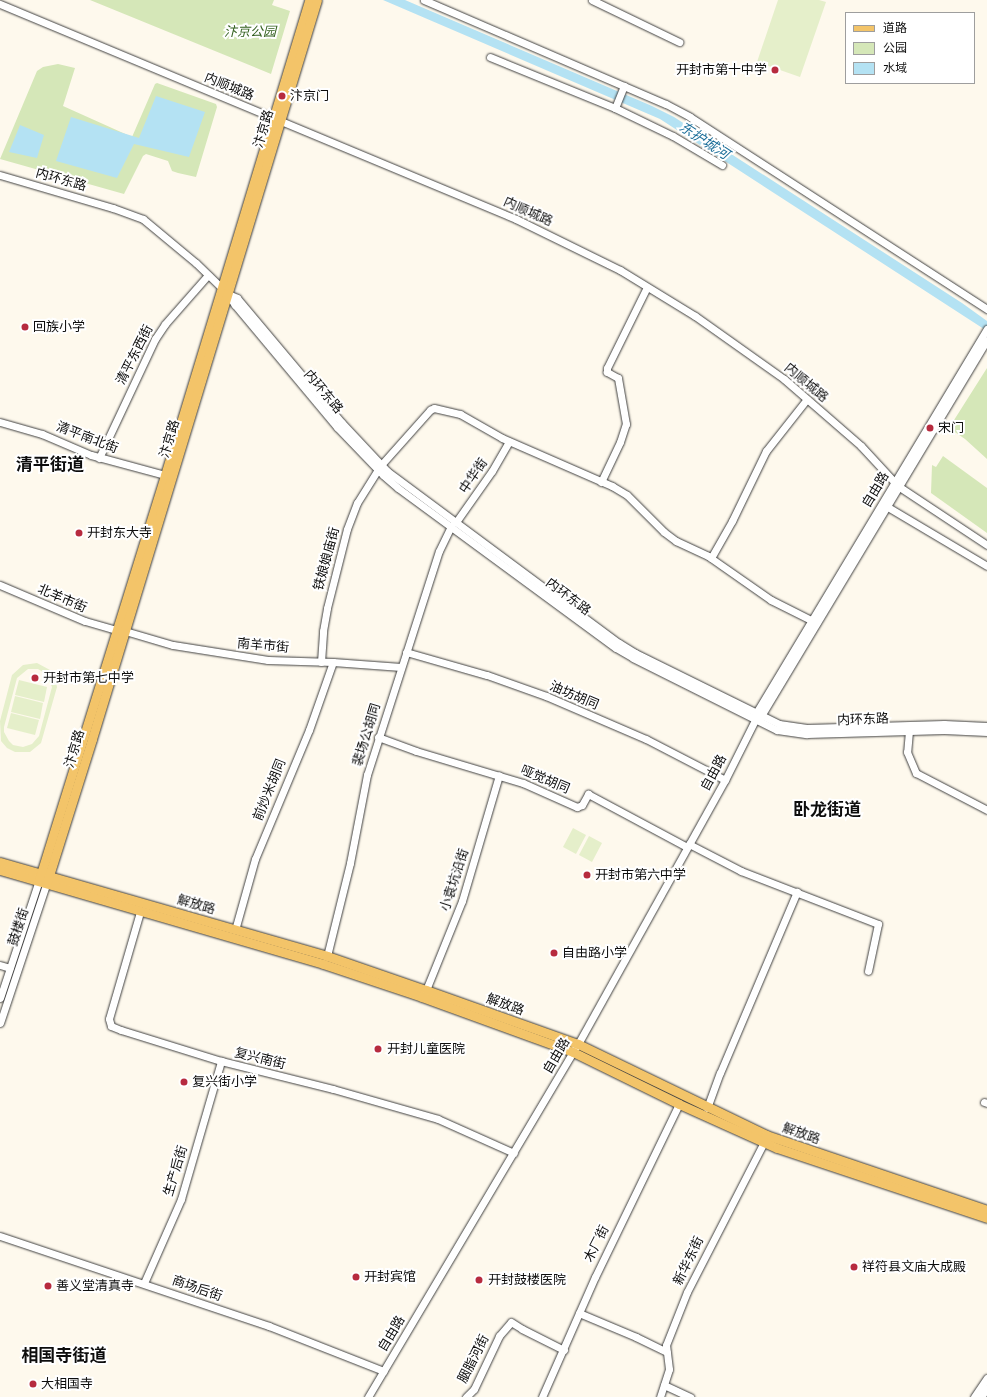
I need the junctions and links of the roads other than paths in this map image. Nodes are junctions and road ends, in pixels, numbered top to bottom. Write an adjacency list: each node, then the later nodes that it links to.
1 (309, 0): 10 (main road, 汴京路)
2 (318, 0): 10 (main road, 汴京路)
3 (424, 0): 8 (street)
4 (592, 0): 6 (street)
5 (0, 4): 10 (street, 内顺城路)
6 (679, 42)
7 (490, 57): 9 (street)
8 (623, 89): 9 (street); 16 (street)
9 (617, 104): 11 (street)
10 (277, 119): 14 (street, 内顺城路); 15 (main road, 汴京路)
11 (722, 165)
12 (0, 175): 13 (street, 内环东路)
13 (208, 275): 15 (street, 内环东路); 22 (street, 清平东西街)
14 (647, 287): 19 (street, 内顺城路); 25 (street)
15 (225, 291): 23 (street, 内环东路); 24 (main road, 汴京路); 34 (main road, 汴京路)
16 (987, 309)
17 (987, 329): 18 (street, 自由路)
18 (985, 339): 26 (street, 自由路)
19 (807, 399): 26 (street, 内顺城路); 30 (street)
20 (0, 422): 22 (street, 清平南北街)
21 (509, 441): 23 (street, 铁娘娘庙街); 25 (street); 28 (street, 中华街)
22 (99, 458): 24 (street, 清平南北街)
23 (379, 467): 28 (street, 内环东路); 36 (street, 铁娘娘庙街)
24 (165, 475): 34 (main road, 汴京路)
25 (601, 482): 30 (street)
26 (896, 484): 27 (street, 自由路); 29 (street, 内顺城路); 33 (street, 自由路)
27 (886, 506): 31 (street); 33 (street, 自由路)
28 (453, 524): 35 (street, 裴场公胡同); 39 (street, 内环东路)
29 (987, 545)
30 (711, 558): 33 (street)
31 (987, 566)
32 (0, 586): 34 (street, 北羊市街)
33 (814, 621): 39 (street, 自由路)
34 (121, 630): 36 (street, 南羊市街); 50 (main road, 汴京路)
35 (406, 652): 38 (street, 裴场公胡同); 45 (street, 油坊胡同)
36 (321, 662): 37 (street, 南羊市街)
37 (333, 662): 38 (street, 南羊市街); 53 (street, 前炒米胡同)
38 (401, 667): 43 (street, 裴场公胡同)
39 (757, 716): 40 (street, 内环东路); 41 (street, 内环东路); 45 (street, 自由路)
40 (987, 726)
41 (909, 731): 42 (street, 内环东路); 46 (street)
42 (987, 732)
43 (378, 737): 44 (street, 哑觉胡同); 54 (street, 裴场公胡同)
44 (499, 775): 47 (street, 哑觉胡同); 58 (street, 小袁坑沿街)
45 (724, 780): 47 (street, 自由路)
46 (987, 810)
47 (688, 846): 51 (street); 61 (street, 自由路)
48 (0, 862): 50 (main road, 解放路)
49 (0, 870): 50 (main road, 解放路)
50 (43, 880): 52 (main road, 解放路); 53 (main road, 解放路); 56 (street, 鼓楼街); 60 (street, 鼓楼街)
51 (798, 892): 57 (street); 64 (street)
52 (140, 912): 61 (main road, 解放路); 62 (street, 复兴南街)
53 (235, 930): 54 (main road, 解放路)
54 (327, 956): 58 (main road, 解放路)
55 (0, 965): 56 (street)
56 (10, 968): 59 (street, 鼓楼街)
57 (868, 971)
58 (426, 990): 61 (main road, 解放路)
59 (0, 998)
60 (0, 1023)
61 (575, 1048): 63 (main road, 解放路); 64 (main road, 解放路); 66 (street, 自由路)
62 (221, 1061): 66 (street, 复兴南街); 70 (street, 生产后街)
63 (680, 1104): 65 (main road, 解放路); 71 (street, 木厂街)
64 (707, 1108): 67 (main road, 解放路)
65 (764, 1142): 68 (main road, 解放路); 73 (street, 新华东街)
66 (514, 1153): 74 (street, 自由路)
67 (987, 1210)
68 (987, 1218)
69 (0, 1236): 70 (street, 商场后街)
70 (144, 1283): 74 (street, 商场后街)
71 (579, 1313): 72 (street, 木厂街); 73 (street)
72 (564, 1350): 79 (street, 胭脂河街); 80 (street, 木厂街)
73 (667, 1352): 76 (street, 新华东街)
74 (384, 1371): 78 (street, 自由路)
75 (987, 1378): 83 (street)
76 (664, 1385): 81 (street, 新华东街); 82 (street)
77 (987, 1388): 84 (street)
78 (368, 1397)
79 (466, 1397)
80 (542, 1397)
81 (660, 1397)
82 (690, 1397)
83 (974, 1397)
84 (981, 1397)

